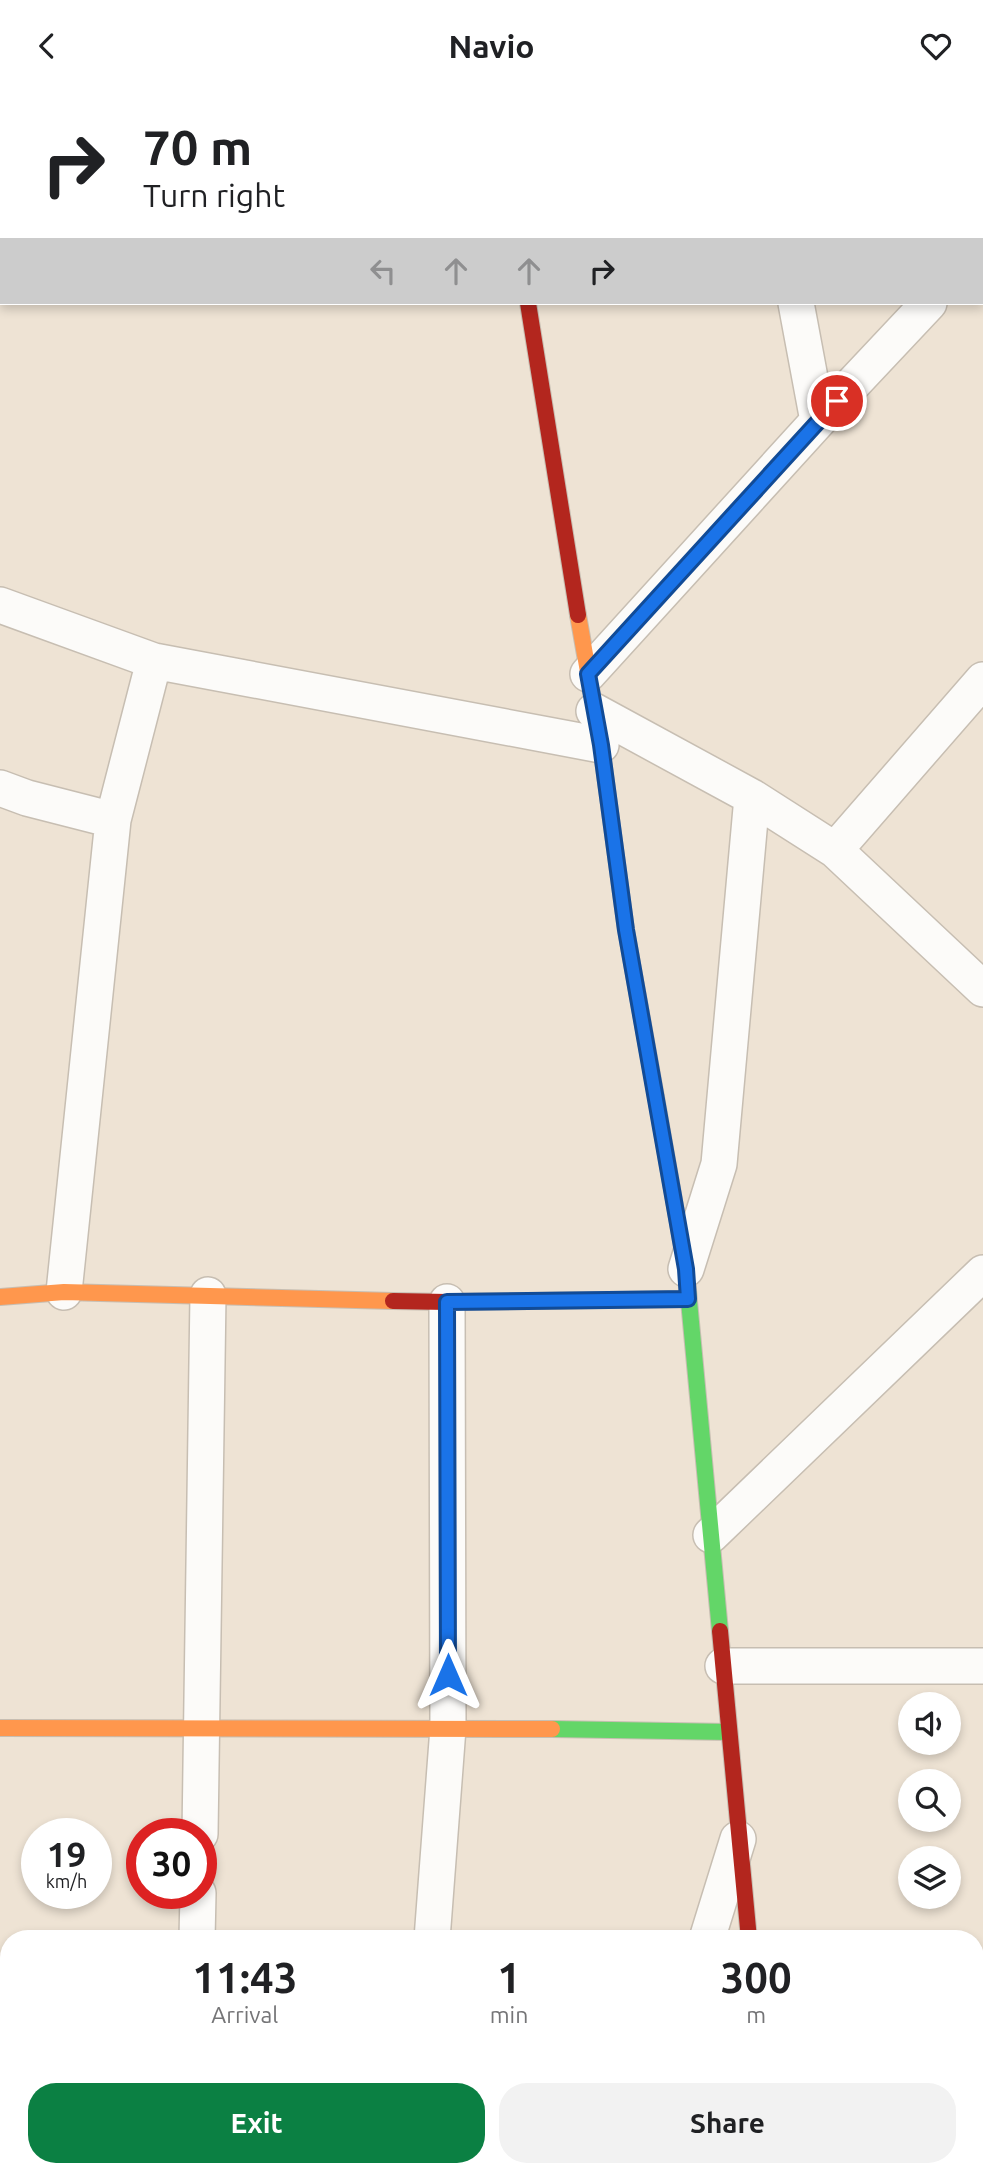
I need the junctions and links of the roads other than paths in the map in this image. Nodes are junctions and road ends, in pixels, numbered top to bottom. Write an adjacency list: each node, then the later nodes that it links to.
1 (528, 305): 7 (street)
2 (796, 305): 4 (street)
3 (927, 305): 4 (street)
4 (818, 421): 7 (street)
5 (0, 605): 6 (street)
6 (154, 660): 9 (street); 12 (street)
7 (588, 674): 9 (street)
8 (983, 680): 13 (street)
9 (598, 728): 11 (street); 16 (street)
10 (0, 788): 12 (street)
11 (752, 797): 13 (street); 16 (street)
12 (113, 820): 17 (street)
13 (835, 850): 14 (street)
14 (983, 989)
15 (983, 1273): 21 (street)
16 (687, 1284): 20 (street); 21 (street)
17 (64, 1292): 18 (street); 19 (street)
18 (208, 1296): 20 (street); 25 (street)
19 (0, 1297)
20 (447, 1302): 26 (street)
21 (711, 1535): 22 (street)
22 (723, 1666): 23 (street); 27 (street)
23 (983, 1670)
24 (0, 1728): 25 (street)
25 (203, 1728): 26 (street); 28 (street)
26 (448, 1728): 27 (street); 32 (street)
27 (730, 1732): 29 (street)
28 (200, 1818)
29 (739, 1837): 33 (street); 34 (street)
30 (198, 1909): 31 (street)
31 (197, 1930)
32 (433, 1930)
33 (710, 1930)
34 (748, 1930)

